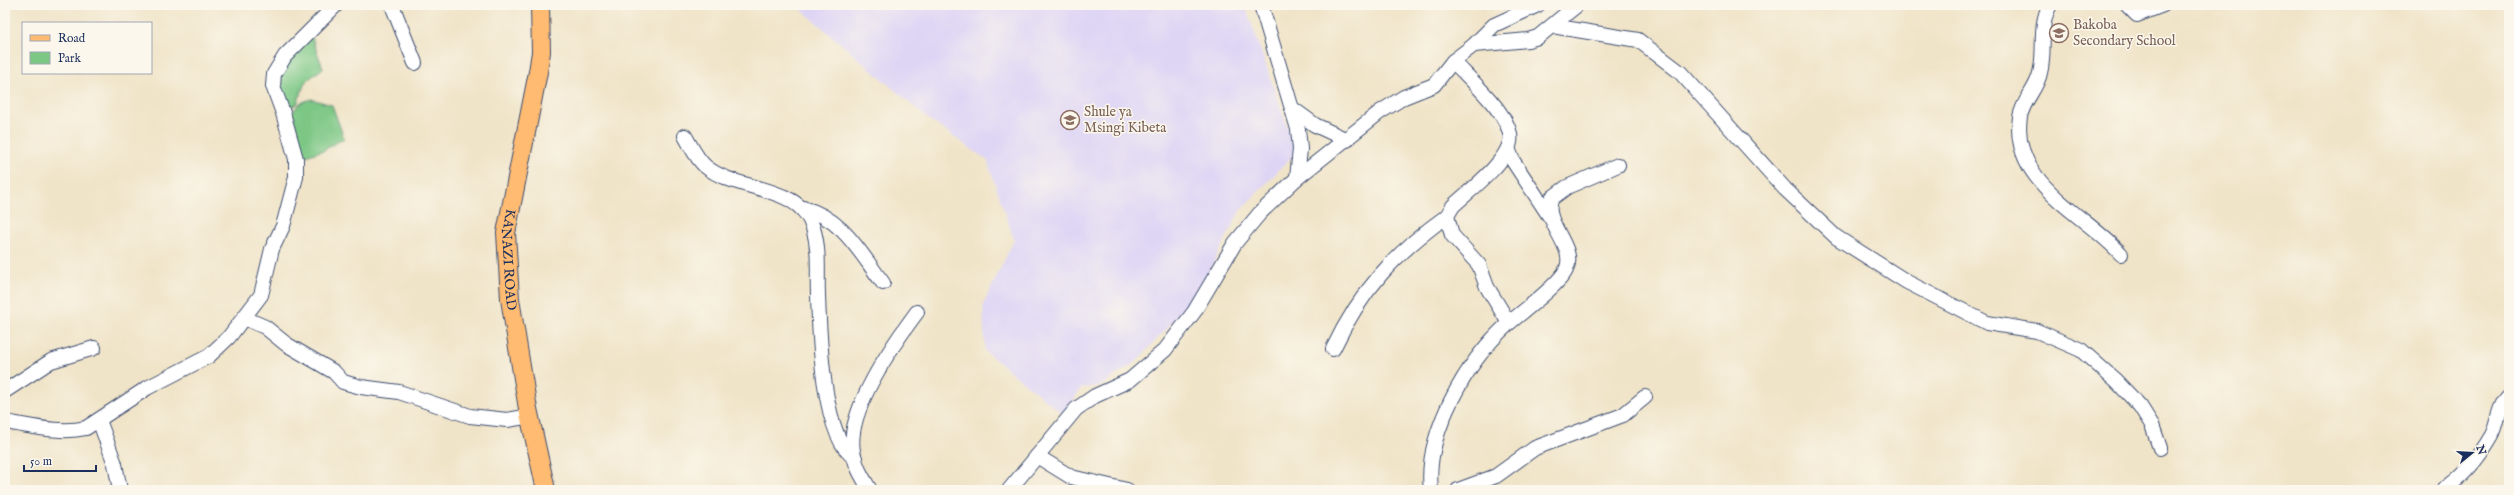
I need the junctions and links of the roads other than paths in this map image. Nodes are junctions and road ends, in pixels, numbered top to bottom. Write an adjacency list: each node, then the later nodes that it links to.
1 (336, 5): 26 (street)
2 (392, 5): 13 (street)
3 (540, 5): 33 (main road, KANAZI ROAD)
4 (1261, 5): 14 (street)
5 (1538, 5): 11 (street)
6 (1577, 5): 10 (street)
7 (2050, 5): 23 (street)
8 (2127, 5): 9 (street)
9 (2163, 5)
10 (1552, 26): 11 (street); 36 (street)
11 (1474, 45): 12 (street)
12 (1453, 61): 16 (street); 17 (street)
13 (415, 63)
14 (1293, 109): 16 (street); 19 (street)
15 (685, 136): 20 (street)
16 (1347, 140): 19 (street)
17 (1508, 148): 21 (street); 22 (street)
18 (1618, 165): 22 (street)
19 (1297, 178): 37 (street)
20 (803, 208): 24 (street); 38 (street)
21 (1447, 216): 27 (street); 29 (street)
22 (1555, 225): 27 (street)
23 (2121, 254)
24 (883, 283)
25 (917, 312): 38 (street)
26 (243, 320): 33 (street); 34 (street)
27 (1509, 324): 44 (street)
28 (94, 348): 30 (street)
29 (1333, 349)
30 (5, 391)
31 (2509, 396): 46 (street)
32 (1645, 397): 45 (street)
33 (530, 416): 41 (main road, KANAZI ROAD)
34 (99, 420): 35 (street); 40 (street)
35 (5, 422)
36 (2160, 448)
37 (1037, 456): 39 (street); 43 (street)
38 (854, 458): 42 (street)
39 (1013, 489)
40 (120, 490)
41 (546, 490)
42 (870, 490)
43 (1127, 490)
44 (1431, 490)
45 (1458, 490)
46 (2443, 490)

